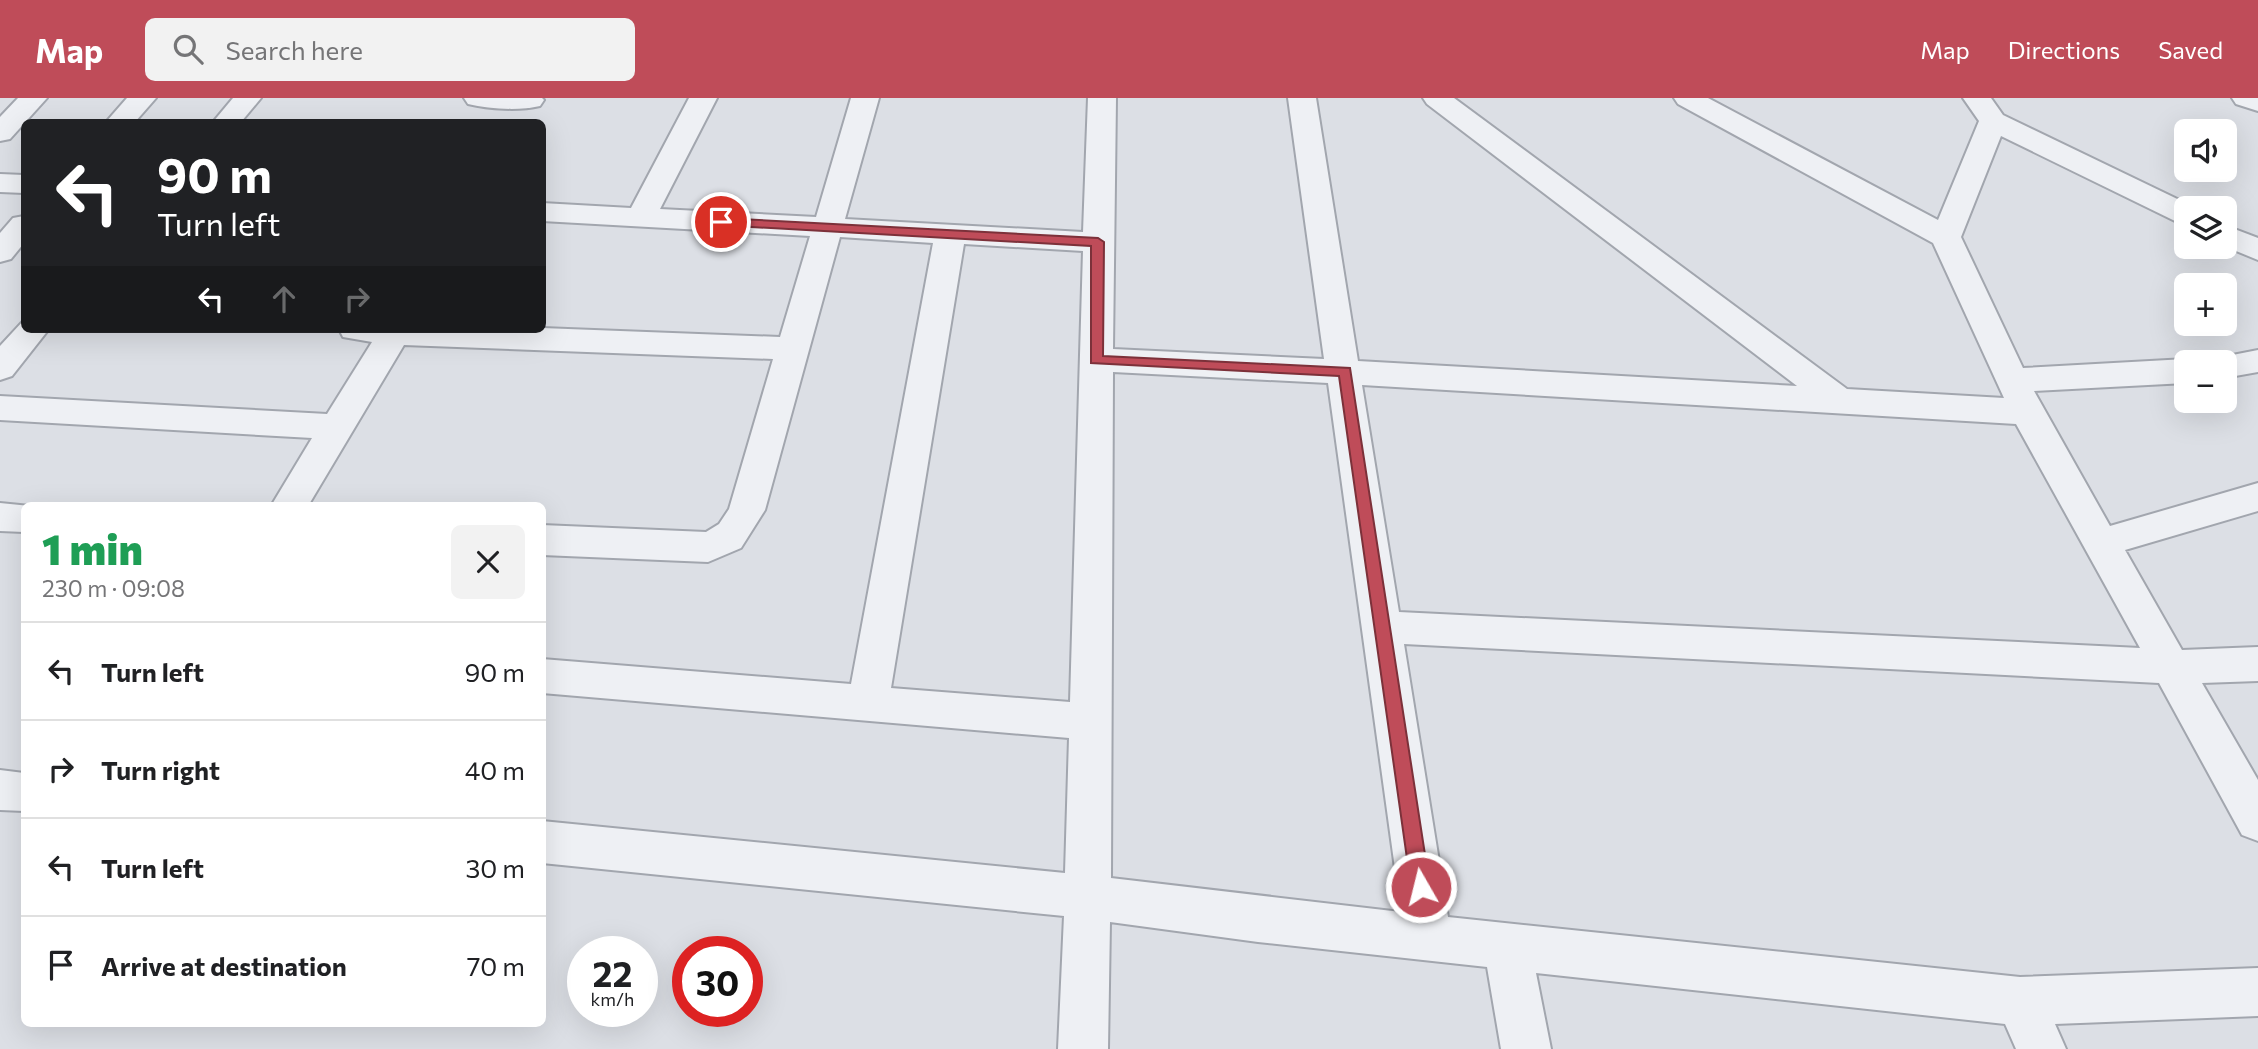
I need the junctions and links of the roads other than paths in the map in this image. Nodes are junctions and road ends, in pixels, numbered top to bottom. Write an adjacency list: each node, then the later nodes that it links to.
1 (33, 98): 17 (street)
2 (142, 98): 15 (street)
3 (247, 98): 16 (street)
4 (478, 98): 13 (street)
5 (703, 98): 22 (street)
6 (865, 98): 24 (street)
7 (1102, 98): 28 (street)
8 (1302, 98): 39 (street)
9 (1437, 98): 42 (street)
10 (1688, 98): 26 (street)
11 (2246, 98): 12 (street)
12 (2258, 103)
13 (526, 107)
14 (1985, 109): 20 (street); 26 (street)
15 (123, 119)
16 (230, 119)
17 (0, 133)
18 (0, 183): 19 (street)
19 (21, 184)
20 (2174, 209)
21 (546, 212): 22 (street)
22 (641, 218): 24 (street)
23 (21, 228): 30 (street)
24 (828, 228): 25 (street); 34 (street)
25 (950, 234): 28 (street); 55 (street)
26 (1946, 237): 41 (street)
27 (2237, 240): 29 (street)
28 (1098, 242): 35 (street)
29 (2258, 250)
30 (0, 252)
31 (30, 333): 38 (street)
32 (394, 333): 44 (street)
33 (420, 333): 34 (street)
34 (794, 348): 49 (street)
35 (1096, 360): 39 (street); 56 (street)
36 (2258, 361): 37 (street)
37 (2237, 365)
38 (0, 368)
39 (1345, 372): 42 (street); 51 (street)
40 (2174, 373): 41 (street)
41 (2019, 396): 42 (street); 50 (street)
42 (1839, 401)
43 (0, 408): 44 (street)
44 (337, 427): 46 (street)
45 (2258, 497): 50 (street)
46 (291, 502)
47 (0, 517): 48 (street)
48 (21, 518)
49 (546, 540)
50 (2101, 543): 53 (street)
51 (1383, 627): 53 (street); 62 (street)
52 (2258, 664): 53 (street)
53 (2171, 667): 59 (street)
54 (546, 676): 55 (street)
55 (868, 704): 56 (street)
56 (1091, 722): 61 (street)
57 (0, 790): 58 (street)
58 (21, 792)
59 (2258, 821)
60 (546, 842): 61 (street)
61 (1088, 897): 62 (street); 66 (street)
62 (1428, 939): 63 (street)
63 (1507, 947): 65 (street); 67 (street)
64 (2258, 992): 65 (street)
65 (2020, 1001): 68 (street)
66 (1083, 1049)
67 (1526, 1049)
68 (2041, 1049)

